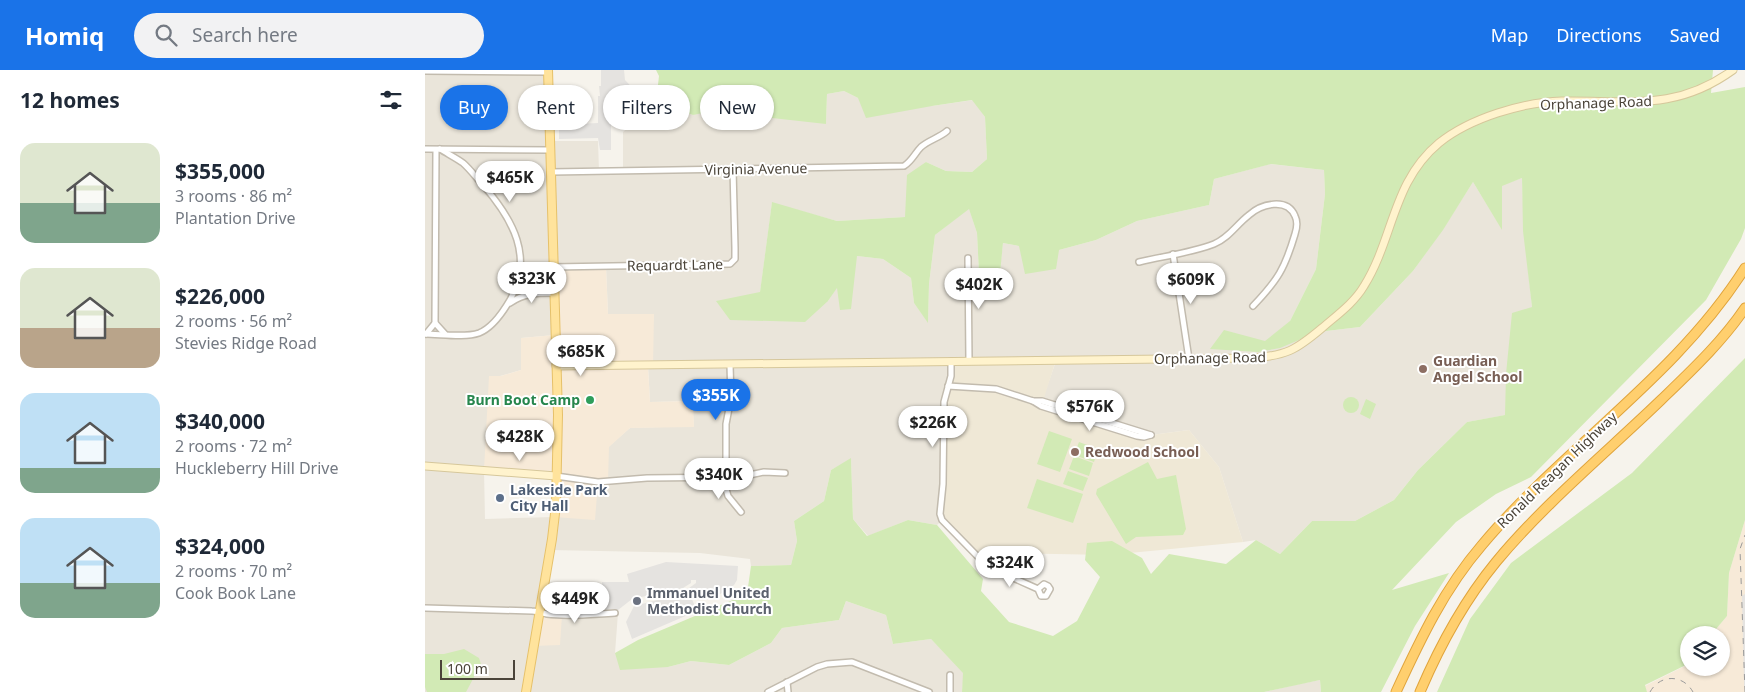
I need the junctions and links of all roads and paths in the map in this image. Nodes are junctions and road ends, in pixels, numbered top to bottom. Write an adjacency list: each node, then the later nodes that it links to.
1 (1733, 70): 23 (main road, Orphanage Road)
2 (425, 71): 3 (street)
3 (548, 71): 7 (main road)
4 (947, 131): 8 (street, Virginia Avenue)
5 (425, 149): 6 (street)
6 (438, 150): 7 (street); 15 (street); 20 (street)
7 (550, 150): 9 (main road)
8 (733, 169): 9 (street, Virginia Avenue); 13 (street, Requardt Lane)
9 (551, 172): 13 (main road)
10 (1173, 254): 12 (street); 18 (street); 23 (street)
11 (968, 258): 25 (street)
12 (1139, 262)
13 (553, 267): 16 (main road)
14 (1745, 268): 46 (highway, Ronald Reagan Highway)
15 (521, 270): 16 (street); 17 (street)
16 (554, 292): 17 (street); 27 (main road)
17 (507, 305): 22 (street)
18 (1253, 306)
19 (1745, 308): 47 (highway, Ronald Reagan Highway)
20 (435, 323): 21 (street); 22 (street)
21 (426, 334): 22 (street)
22 (445, 334)
23 (1189, 359): 25 (main road, Orphanage Road)
24 (951, 361): 25 (main road, Orphanage Road); 26 (main road, Orphanage Road); 28 (street)
25 (969, 361)
26 (731, 365): 27 (main road, Orphanage Road); 33 (street)
27 (556, 366): 32 (main road)
28 (948, 386): 29 (street); 35 (street)
29 (1033, 401): 29 (street)
30 (425, 466): 32 (main road)
31 (785, 473): 33 (street)
32 (556, 476): 33 (street); 37 (main road)
33 (725, 477): 34 (street)
34 (741, 512)
35 (1038, 589)
36 (425, 608): 37 (street)
37 (539, 611): 38 (street); 41 (main road)
38 (615, 613)
39 (950, 674): 45 (street)
40 (787, 682): 42 (street); 43 (street); 44 (street)
41 (526, 692)
42 (768, 692)
43 (788, 692)
44 (929, 692)
45 (950, 692)
46 (1396, 692)
47 (1420, 692)

